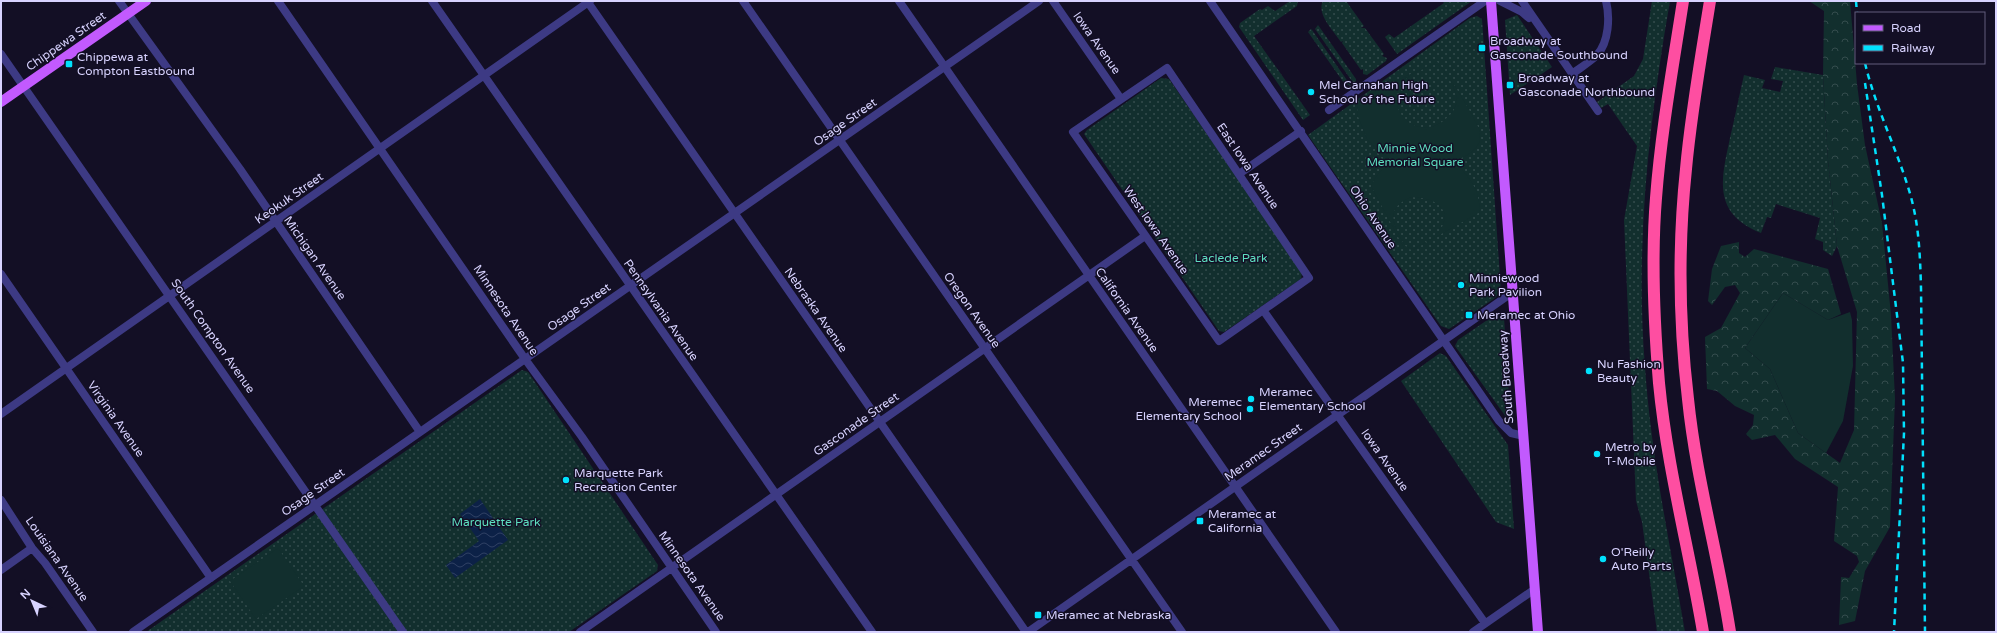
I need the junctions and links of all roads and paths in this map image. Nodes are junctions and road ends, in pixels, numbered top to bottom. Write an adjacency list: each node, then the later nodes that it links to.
1 (119, 1): 18 (street, Michigan Avenue)
2 (146, 1): 18 (main road, Chippewa Street)
3 (278, 1): 31 (street, Minnesota Avenue)
4 (432, 1): 23 (street, Pennsylvania Avenue)
5 (588, 1): 23 (street, Keokuk Street); 33 (street, Nebraska Avenue)
6 (743, 1): 30 (street, Oregon Avenue)
7 (899, 1): 21 (street, California Avenue)
8 (1039, 1): 21 (street, Osage Street)
9 (1053, 1): 25 (street, Iowa Avenue)
10 (1210, 1): 29 (street, Ohio Avenue)
11 (1485, 1): 27 (street)
12 (1491, 1): 39 (main road, South Broadway)
13 (1500, 1): 19 (street)
14 (1522, 1): 19 (street)
15 (1606, 1): 22 (street)
16 (1683, 1): 73 (highway)
17 (1710, 1): 74 (highway)
18 (128, 13): 24 (main road, Chippewa Street); 34 (street, Michigan Avenue)
19 (1542, 30): 22 (street)
20 (1, 54): 24 (street, South Compton Avenue)
21 (944, 68): 30 (street, Osage Street); 37 (street, California Avenue)
22 (1572, 74): 28 (street)
23 (483, 75): 31 (street, Keokuk Street); 38 (street, Pennsylvania Avenue)
24 (24, 86): 26 (main road, Chippewa Street); 40 (street, South Compton Avenue)
25 (1121, 99): 32 (street, East Iowa Avenue); 35 (street, West Iowa Avenue)
26 (1, 102)
27 (1329, 110)
28 (1598, 111)
29 (1301, 131): 32 (street); 42 (street, Ohio Avenue)
30 (839, 140): 33 (street, Osage Street); 43 (street, Oregon Avenue)
31 (380, 149): 34 (street, Keokuk Street); 44 (street, Minnesota Avenue)
32 (1239, 174): 41 (street, East Iowa Avenue)
33 (735, 214): 38 (street, Osage Street); 48 (street, Nebraska Avenue)
34 (276, 222): 40 (street, Keokuk Street); 49 (street, Michigan Avenue)
35 (1145, 236): 37 (street, Gasconade Street); 41 (street, West Iowa Avenue)
36 (1, 274): 45 (street, Virginia Avenue)
37 (1089, 275): 43 (street, Gasconade Street); 51 (street, California Avenue)
38 (630, 286): 44 (street, Osage Street); 52 (street, Pennsylvania Avenue)
39 (1513, 292): 42 (street, Meramec Street); 50 (main road, South Broadway)
40 (170, 296): 45 (street, Keokuk Street); 54 (street, South Compton Avenue)
41 (1263, 310): 47 (street, Iowa Avenue)
42 (1443, 341): 47 (street, Meramec Street); 50 (street, Ohio Avenue)
43 (985, 348): 48 (street, Gasconade Street); 56 (street, Oregon Avenue)
44 (525, 359): 49 (street, Osage Street); 57 (street, Minnesota Avenue)
45 (66, 368): 46 (street, Keokuk Street); 59 (street, Virginia Avenue)
46 (1, 414)
47 (1338, 414): 51 (street, Meramec Street); 61 (street, Iowa Avenue)
48 (880, 422): 52 (street, Gasconade Street); 68 (street, Nebraska Avenue)
49 (420, 432): 54 (street, Osage Street)
50 (1524, 436): 60 (main road, South Broadway)
51 (1235, 486): 56 (street, Meramec Street); 70 (street, California Avenue)
52 (775, 495): 57 (street, Gasconade Street); 67 (street, Pennsylvania Avenue)
53 (1, 500): 55 (street, Louisiana Avenue)
54 (315, 505): 59 (street, Osage Street); 64 (street, South Compton Avenue)
55 (32, 548): 58 (street); 62 (street, Louisiana Avenue)
56 (1131, 559): 68 (street, Meramec Street); 69 (street, Oregon Avenue)
57 (672, 568): 65 (street, Gasconade Street); 66 (street, Minnesota Avenue)
58 (1, 570)
59 (211, 578): 63 (street, Osage Street)
60 (1535, 589): 61 (street); 72 (main road, South Broadway)
61 (1485, 623): 71 (street)
62 (93, 632)
63 (133, 632)
64 (403, 632)
65 (580, 632)
66 (716, 632)
67 (872, 632)
68 (1027, 632)
69 (1182, 632)
70 (1336, 632)
71 (1473, 632)
72 (1538, 632)
73 (1703, 632)
74 (1730, 632)

